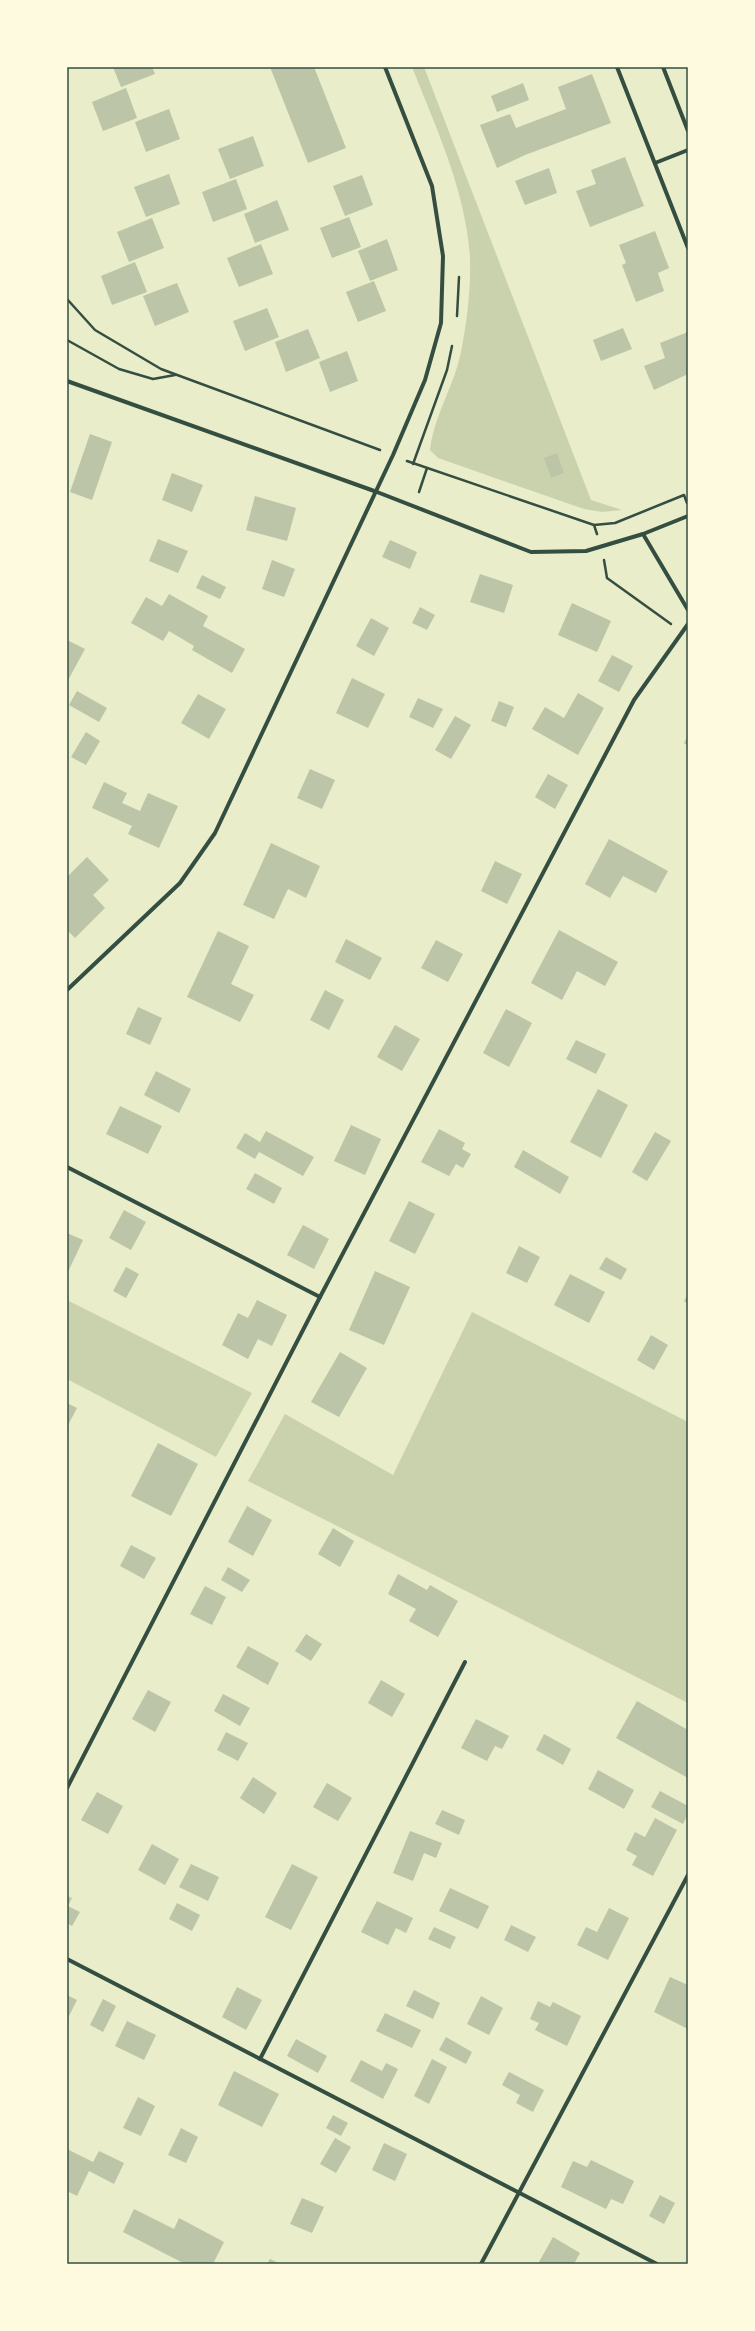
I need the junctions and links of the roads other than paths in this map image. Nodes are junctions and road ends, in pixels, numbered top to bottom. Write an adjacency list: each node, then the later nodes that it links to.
1 (385, 67): 9 (street)
2 (618, 67): 6 (street)
3 (663, 67): 4 (street)
4 (688, 131)
5 (688, 150): 6 (street)
6 (655, 163): 7 (street)
7 (688, 248)
8 (67, 381): 9 (street)
9 (377, 492): 11 (street); 14 (street)
10 (688, 516): 11 (street)
11 (642, 534): 12 (street)
12 (688, 610)
13 (688, 624): 16 (street)
14 (67, 990)
15 (67, 1167): 16 (street)
16 (320, 1297): 18 (street)
17 (465, 1662): 21 (street)
18 (67, 1788)
19 (688, 1875): 22 (street)
20 (67, 1959): 21 (street)
21 (260, 2059): 22 (street)
22 (520, 2194): 23 (street); 24 (street)
23 (482, 2264)
24 (657, 2264)

